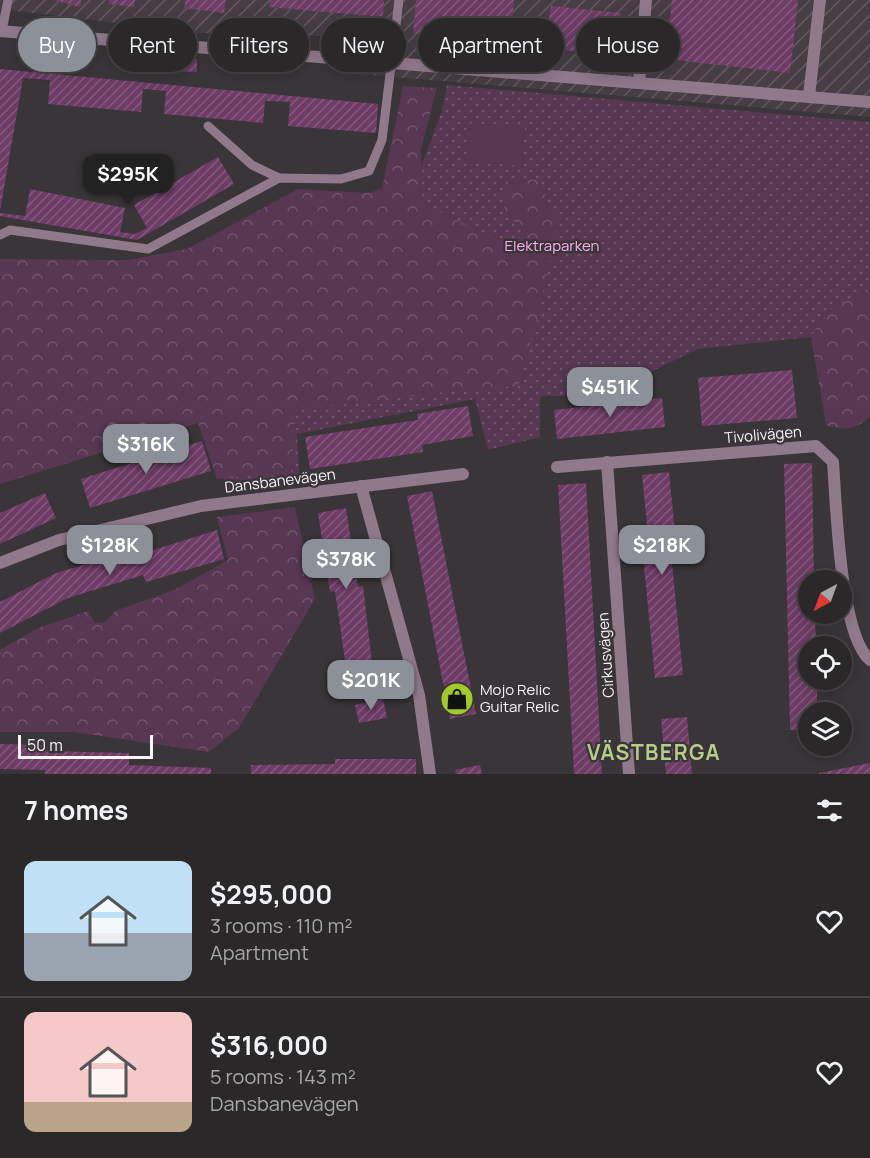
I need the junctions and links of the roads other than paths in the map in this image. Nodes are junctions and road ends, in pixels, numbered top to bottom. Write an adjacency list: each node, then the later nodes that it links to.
1 (8, 0): 6 (lane)
2 (399, 0): 5 (lane)
3 (646, 0): 10 (street)
4 (820, 0): 11 (street)
5 (397, 18)
6 (1, 31): 7 (street)
7 (321, 56)
8 (406, 63): 10 (street)
9 (392, 72): 14 (lane)
10 (639, 82): 11 (street)
11 (809, 96): 12 (street)
12 (870, 102)
13 (208, 126): 14 (lane)
14 (279, 178): 15 (lane)
15 (0, 235)
16 (608, 462): 17 (street, Tivolivägen); 21 (street, Tivolivägen); 23 (street, Cirkusvägen)
17 (557, 467)
18 (463, 474): 19 (street, Dansbanevägen)
19 (360, 486): 20 (street, Dansbanevägen); 22 (street)
20 (0, 563)
21 (870, 660)
22 (430, 774)
23 (629, 774)

